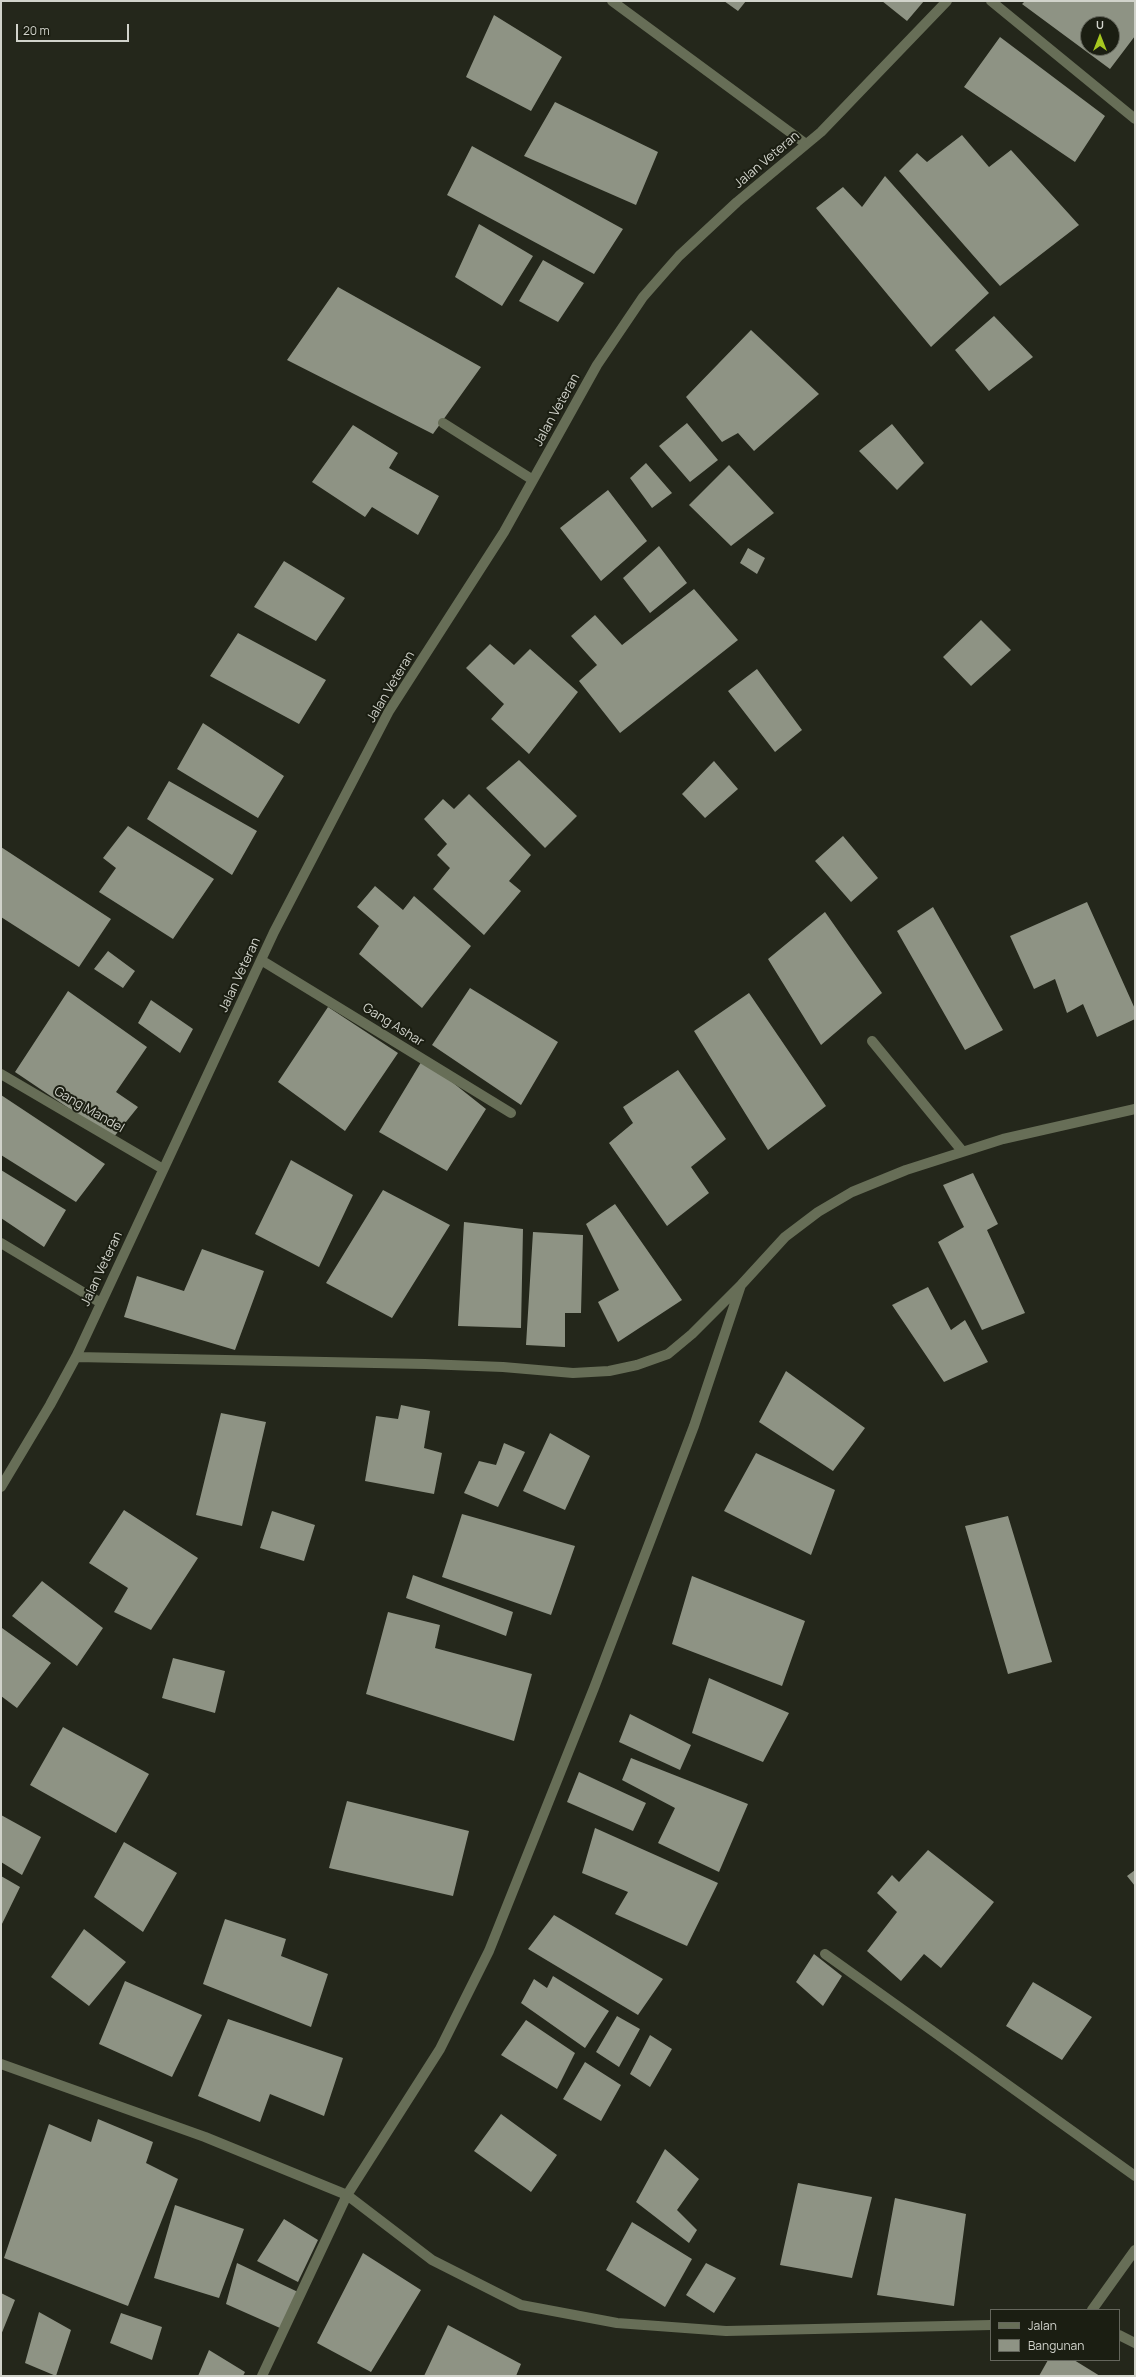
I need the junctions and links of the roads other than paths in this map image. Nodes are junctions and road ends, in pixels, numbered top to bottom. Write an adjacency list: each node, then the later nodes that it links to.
1 (612, 1): 5 (street)
2 (947, 1): 5 (street, Jalan Veteran)
3 (990, 1): 4 (street)
4 (1135, 119)
5 (806, 144): 7 (street, Jalan Veteran)
6 (443, 423): 7 (street)
7 (533, 480): 8 (street, Jalan Veteran)
8 (261, 960): 12 (street, Gang Ashar); 14 (street, Jalan Veteran)
9 (872, 1040): 13 (street)
10 (1, 1074): 14 (street, Gang Mandel)
11 (1135, 1109): 13 (street)
12 (511, 1113)
13 (963, 1152): 16 (street)
14 (163, 1169): 17 (street, Jalan Veteran)
15 (1, 1243): 17 (street)
16 (741, 1285): 18 (street); 23 (street)
17 (101, 1304): 18 (street, Jalan Veteran)
18 (76, 1357): 19 (street, Jalan Veteran)
19 (1, 1487)
20 (825, 1954): 22 (street)
21 (1, 2064): 23 (street)
22 (1135, 2176)
23 (347, 2195): 26 (street); 29 (street)
24 (1135, 2250): 25 (street)
25 (1093, 2309)
26 (990, 2325)
27 (1120, 2336): 28 (street)
28 (1135, 2343)
29 (262, 2376)

